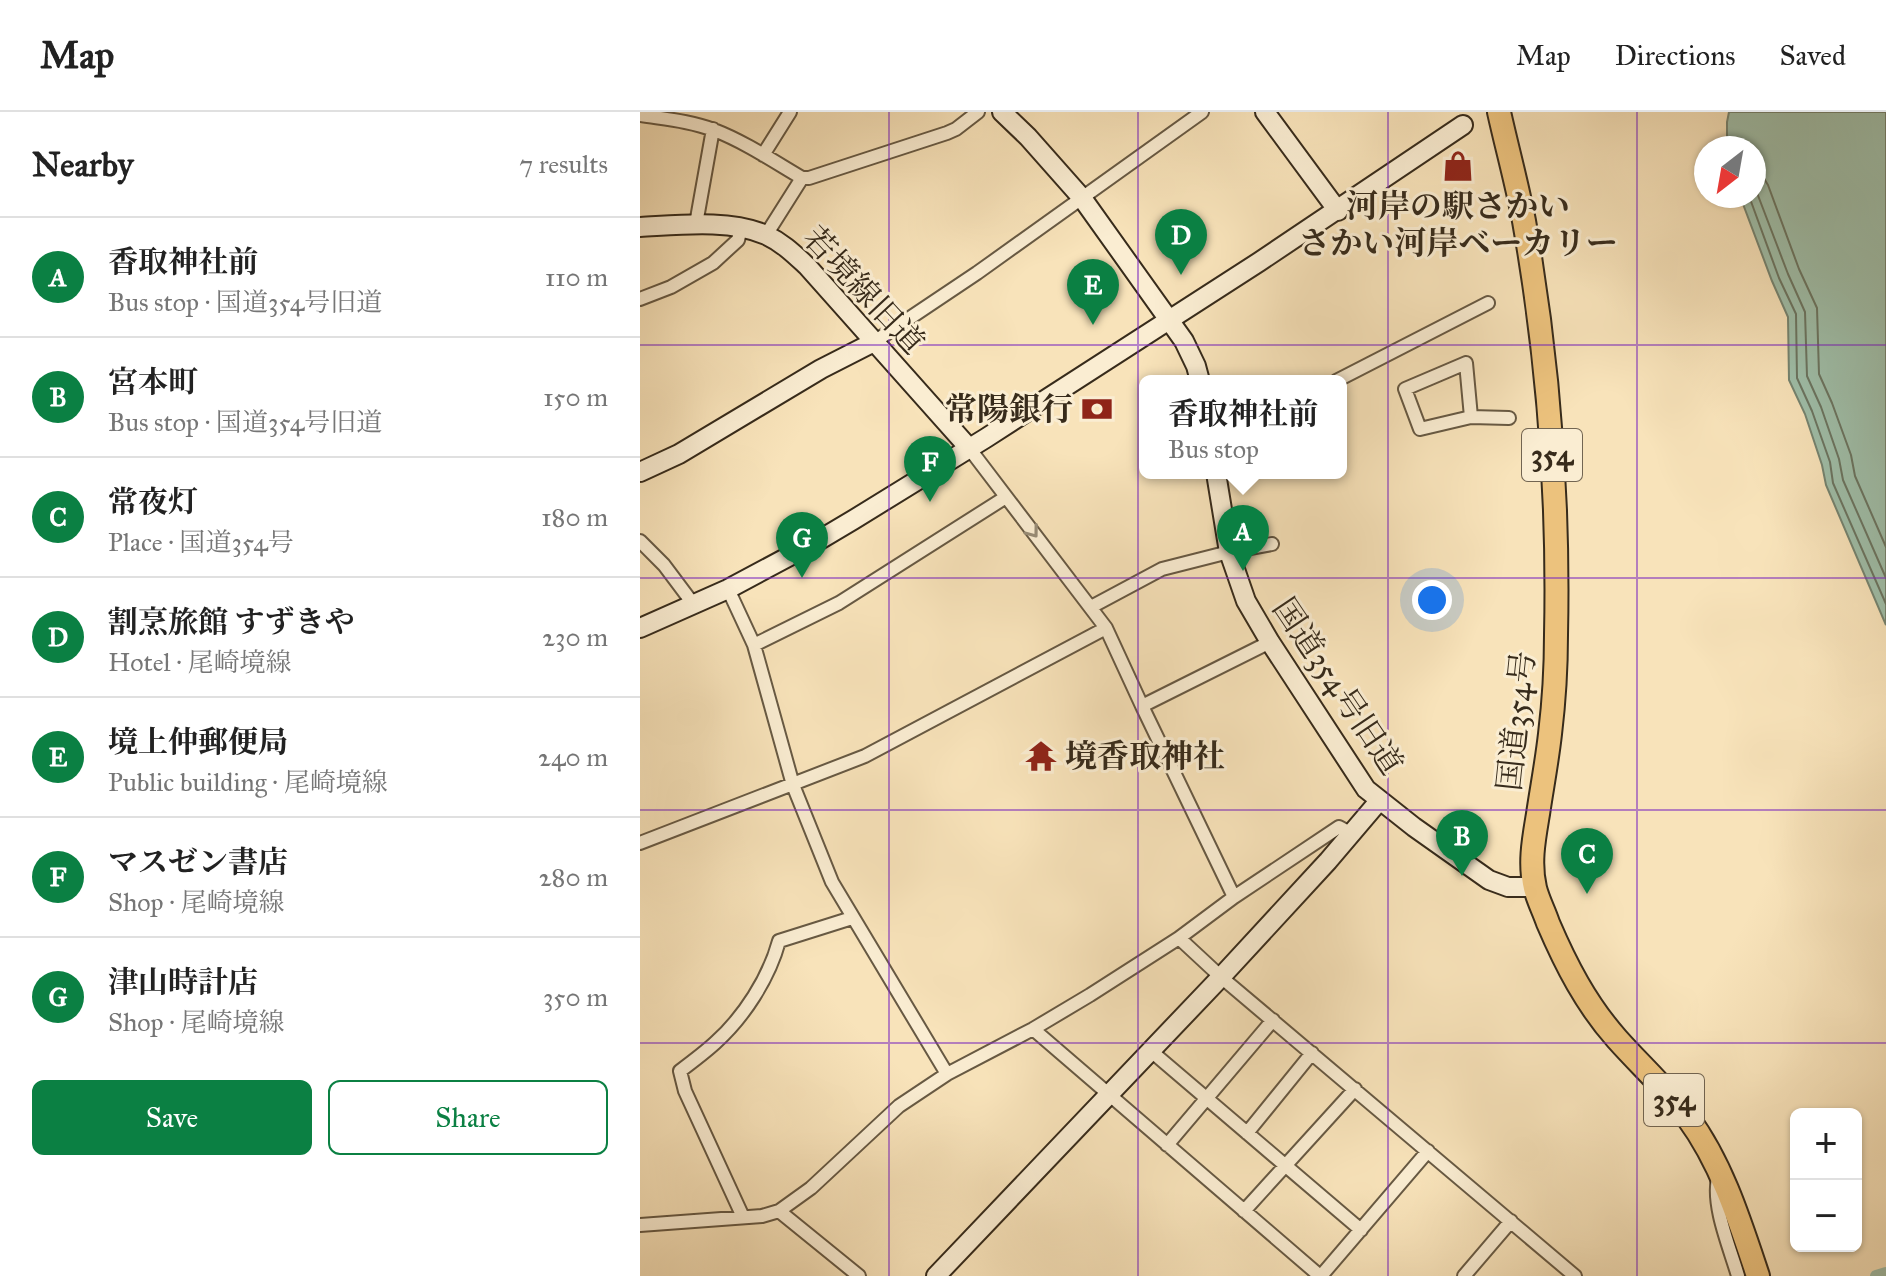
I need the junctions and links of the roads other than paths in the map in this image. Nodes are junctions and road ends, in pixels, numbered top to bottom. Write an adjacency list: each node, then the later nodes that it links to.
1 (790, 112): 10 (street)
2 (978, 112): 11 (street)
3 (1002, 112): 12 (street)
4 (1202, 112): 12 (street)
5 (1265, 112): 13 (street)
6 (1499, 112): 45 (highway, 国道354号 / 354)
7 (640, 115): 9 (street)
8 (1461, 118): 13 (street)
9 (713, 129): 10 (street); 14 (street)
10 (763, 155): 11 (street)
11 (802, 178): 17 (street)
12 (1082, 198): 20 (street); 21 (street)
13 (1338, 211): 20 (street)
14 (696, 224): 15 (street, 若境線旧道); 16 (street, 若境線旧道)
15 (640, 227)
16 (741, 228): 17 (street, 若境線旧道); 18 (street)
17 (766, 235): 21 (street, 若境線旧道)
18 (640, 299)
19 (1488, 303): 23 (street)
20 (1169, 319): 22 (street); 26 (street)
21 (874, 342): 26 (street, 若境線旧道); 27 (street)
22 (1198, 375)
23 (1347, 375)
24 (1471, 417): 24 (street); 25 (street)
25 (1509, 418)
26 (969, 448): 29 (street); 33 (street)
27 (640, 472)
28 (1217, 479): 32 (street, 国道354号旧道)
29 (1006, 497): 35 (street, one-way to 35); 39 (street)
30 (640, 541): 34 (street)
31 (1272, 544): 32 (street)
32 (1229, 552): 35 (street); 38 (street, 国道354号旧道)
33 (728, 589): 34 (street); 39 (street)
34 (694, 605): 36 (street)
35 (1091, 607): 37 (street)
36 (640, 628)
37 (1106, 628): 40 (street); 41 (street)
38 (1270, 642): 40 (street); 42 (street, 国道354号旧道)
39 (754, 645): 41 (street)
40 (1142, 706): 46 (street)
41 (793, 785): 44 (street); 47 (street)
42 (1379, 801): 43 (street); 45 (street, 国道354号旧道)
43 (1352, 834): 46 (street); 49 (street)
44 (640, 843)
45 (1534, 887): 62 (highway, 国道354号 / 354)
46 (1234, 897): 48 (street)
47 (852, 918): 54 (street); 65 (street)
48 (1179, 938): 49 (street); 51 (street)
49 (1221, 977): 50 (street); 52 (street)
50 (1273, 1020): 53 (street); 57 (street)
51 (1033, 1029): 54 (street); 56 (street)
52 (1151, 1051): 56 (street); 57 (street)
53 (1312, 1053): 55 (street); 58 (street)
54 (947, 1074): 63 (street)
55 (1355, 1089): 60 (street); 61 (street)
56 (1109, 1095): 59 (street); 70 (street)
57 (1207, 1098): 58 (street); 59 (street)
58 (1247, 1133): 61 (street)
59 (1167, 1145): 64 (street)
60 (1428, 1151): 66 (street); 68 (street)
61 (1286, 1165): 64 (street); 68 (street)
62 (1720, 1173): 74 (street); 75 (highway, 国道354号 / 354)
63 (779, 1211): 65 (street); 69 (street)
64 (1244, 1211): 71 (street)
65 (743, 1217): 67 (street)
66 (1511, 1221): 72 (street); 73 (street)
67 (640, 1225)
68 (1361, 1230): 71 (street)
69 (859, 1276)
70 (936, 1276)
71 (1320, 1276)
72 (1464, 1276)
73 (1575, 1276)
74 (1738, 1276)
75 (1758, 1276)

